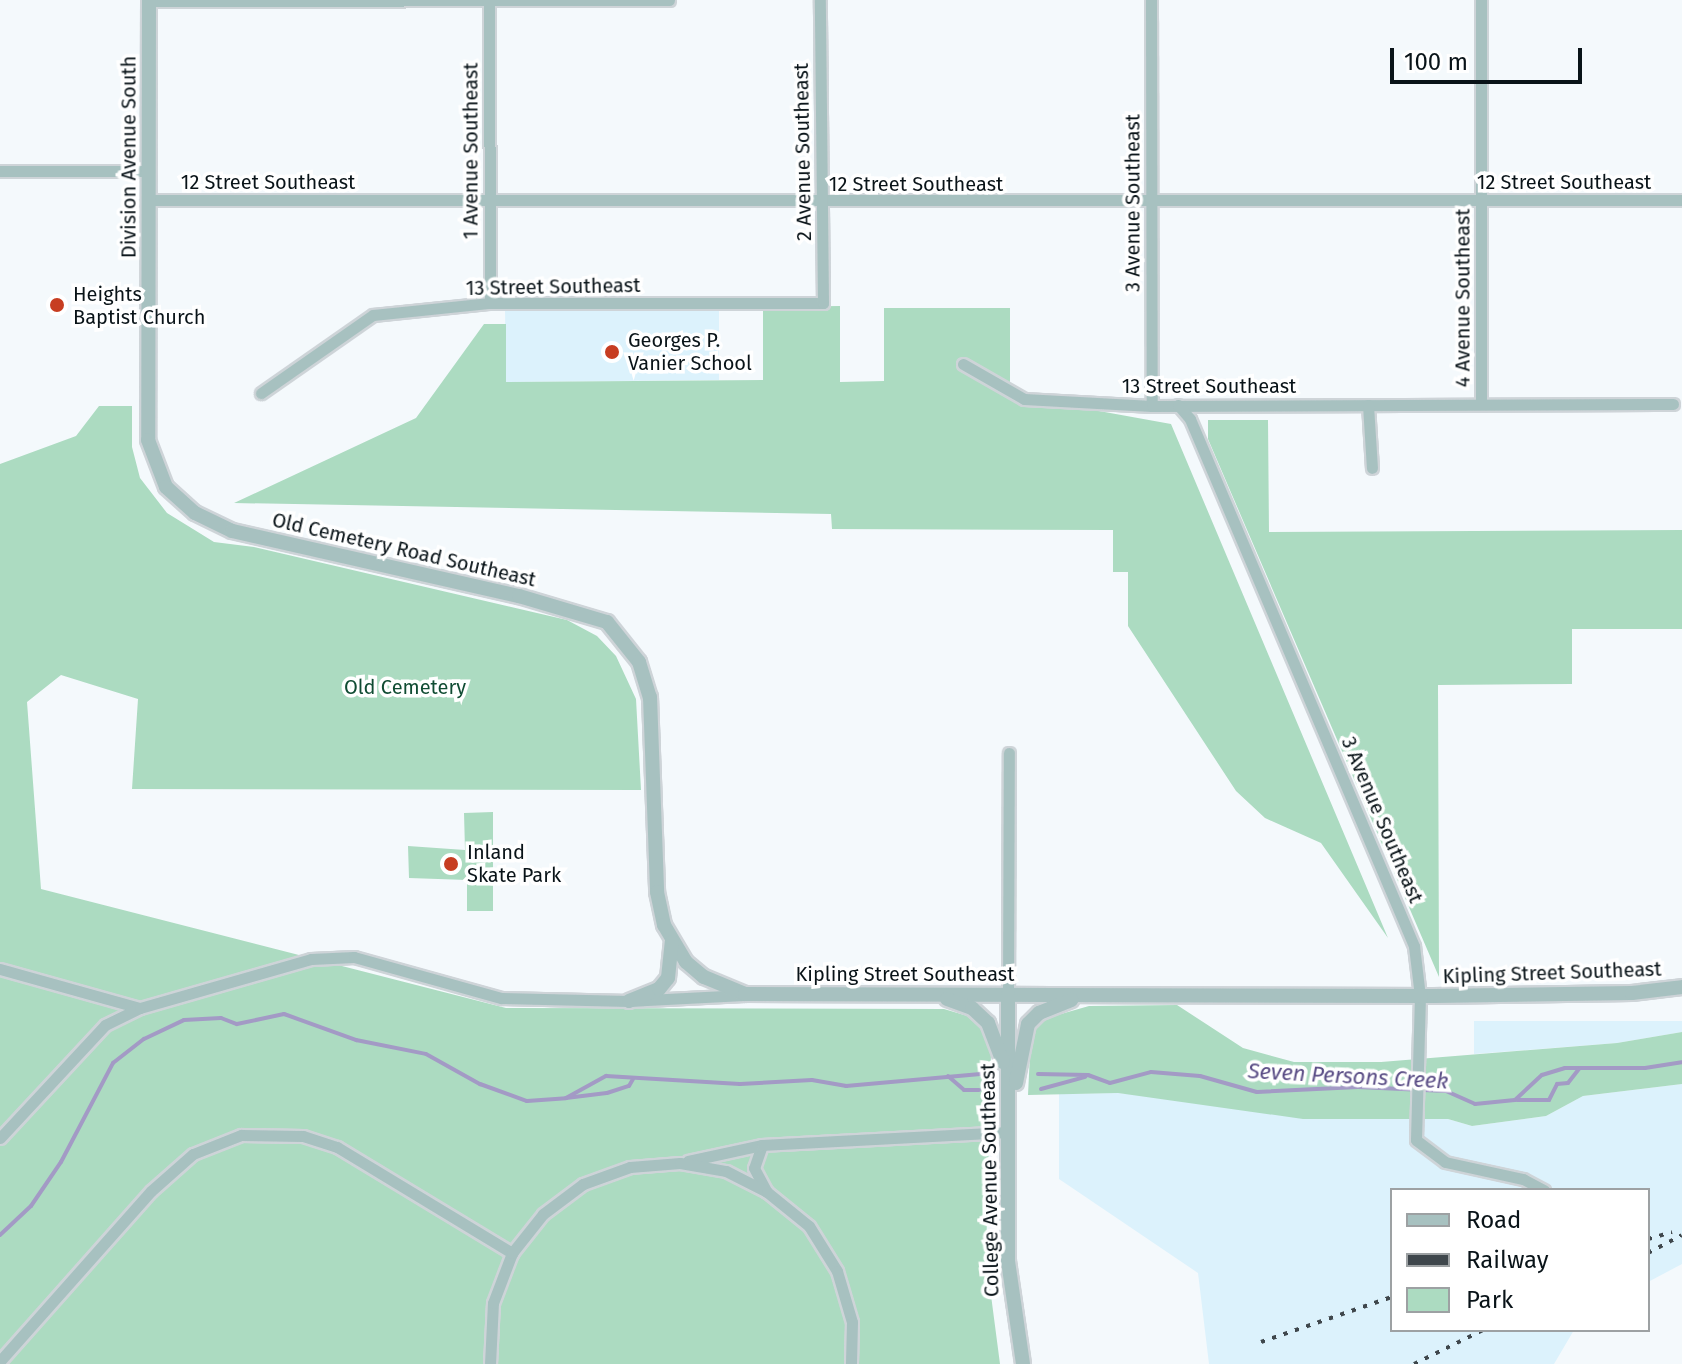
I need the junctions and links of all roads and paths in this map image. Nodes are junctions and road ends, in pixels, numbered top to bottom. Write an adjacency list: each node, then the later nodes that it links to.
1 (149, 0): 2 (street); 8 (street, Division Avenue South)
2 (489, 0): 3 (street); 9 (street, 1 Avenue Southeast)
3 (669, 0)
4 (820, 0): 14 (street, 2 Avenue Southeast)
5 (1151, 0): 13 (street, 3 Avenue Southeast)
6 (1481, 0): 11 (street, 4 Avenue Southeast)
7 (0, 171): 8 (street)
8 (149, 171): 10 (street, Division Avenue South)
9 (489, 199): 10 (street, 12 Street Southeast); 14 (street, 12 Street Southeast); 15 (street, 1 Avenue Southeast)
10 (149, 200): 17 (street, Division Avenue South)
11 (1481, 200): 12 (street, 12 Street Southeast); 13 (street, 12 Street Southeast); 20 (street, 4 Avenue Southeast)
12 (1682, 200)
13 (1152, 202): 14 (street, 12 Street Southeast); 24 (street, 3 Avenue Southeast)
14 (822, 203): 16 (street, 2 Avenue Southeast)
15 (490, 303): 16 (street, 13 Street Southeast); 19 (street, 13 Street Southeast)
16 (823, 303)
17 (148, 362): 27 (street, Old Cemetery Road Southeast)
18 (963, 364): 24 (street, 13 Street Southeast)
19 (261, 393)
20 (1481, 404): 21 (street, 13 Street Southeast); 23 (street, 13 Street Southeast)
21 (1673, 404)
22 (1178, 405): 23 (street, 13 Street Southeast); 24 (street, 13 Street Southeast); 34 (street, 3 Avenue Southeast)
23 (1368, 405): 25 (street)
24 (1152, 406)
25 (1372, 468)
26 (1009, 753): 32 (street)
27 (672, 942): 30 (street); 36 (street)
28 (0, 969): 35 (street)
29 (1682, 987): 34 (street, Kipling Street Southeast)
30 (764, 994): 31 (street, Kipling Street Southeast); 36 (street, Kipling Street Southeast)
31 (931, 995): 32 (street, Kipling Street Southeast); 39 (street)
32 (1008, 995): 33 (street, Kipling Street Southeast); 39 (street, College Avenue Southeast)
33 (1100, 995): 34 (street, Kipling Street Southeast); 40 (street)
34 (1420, 996): 44 (street, 3 Avenue Southeast)
35 (103, 998): 37 (street); 38 (street)
36 (629, 1001): 37 (street, Kipling Street Southeast)
37 (140, 1008): 38 (street, Kipling Street Southeast)
38 (105, 1025): 41 (street)
39 (1008, 1080): 40 (street, College Avenue Southeast)
40 (1008, 1125): 42 (street); 50 (street, College Avenue Southeast)
41 (0, 1138)
42 (762, 1145): 43 (street); 45 (street)
43 (680, 1163): 45 (street); 46 (street)
44 (1540, 1188)
45 (767, 1192): 49 (street)
46 (512, 1253): 47 (street); 48 (street)
47 (0, 1361)
48 (490, 1364)
49 (851, 1364)
50 (1023, 1364)

